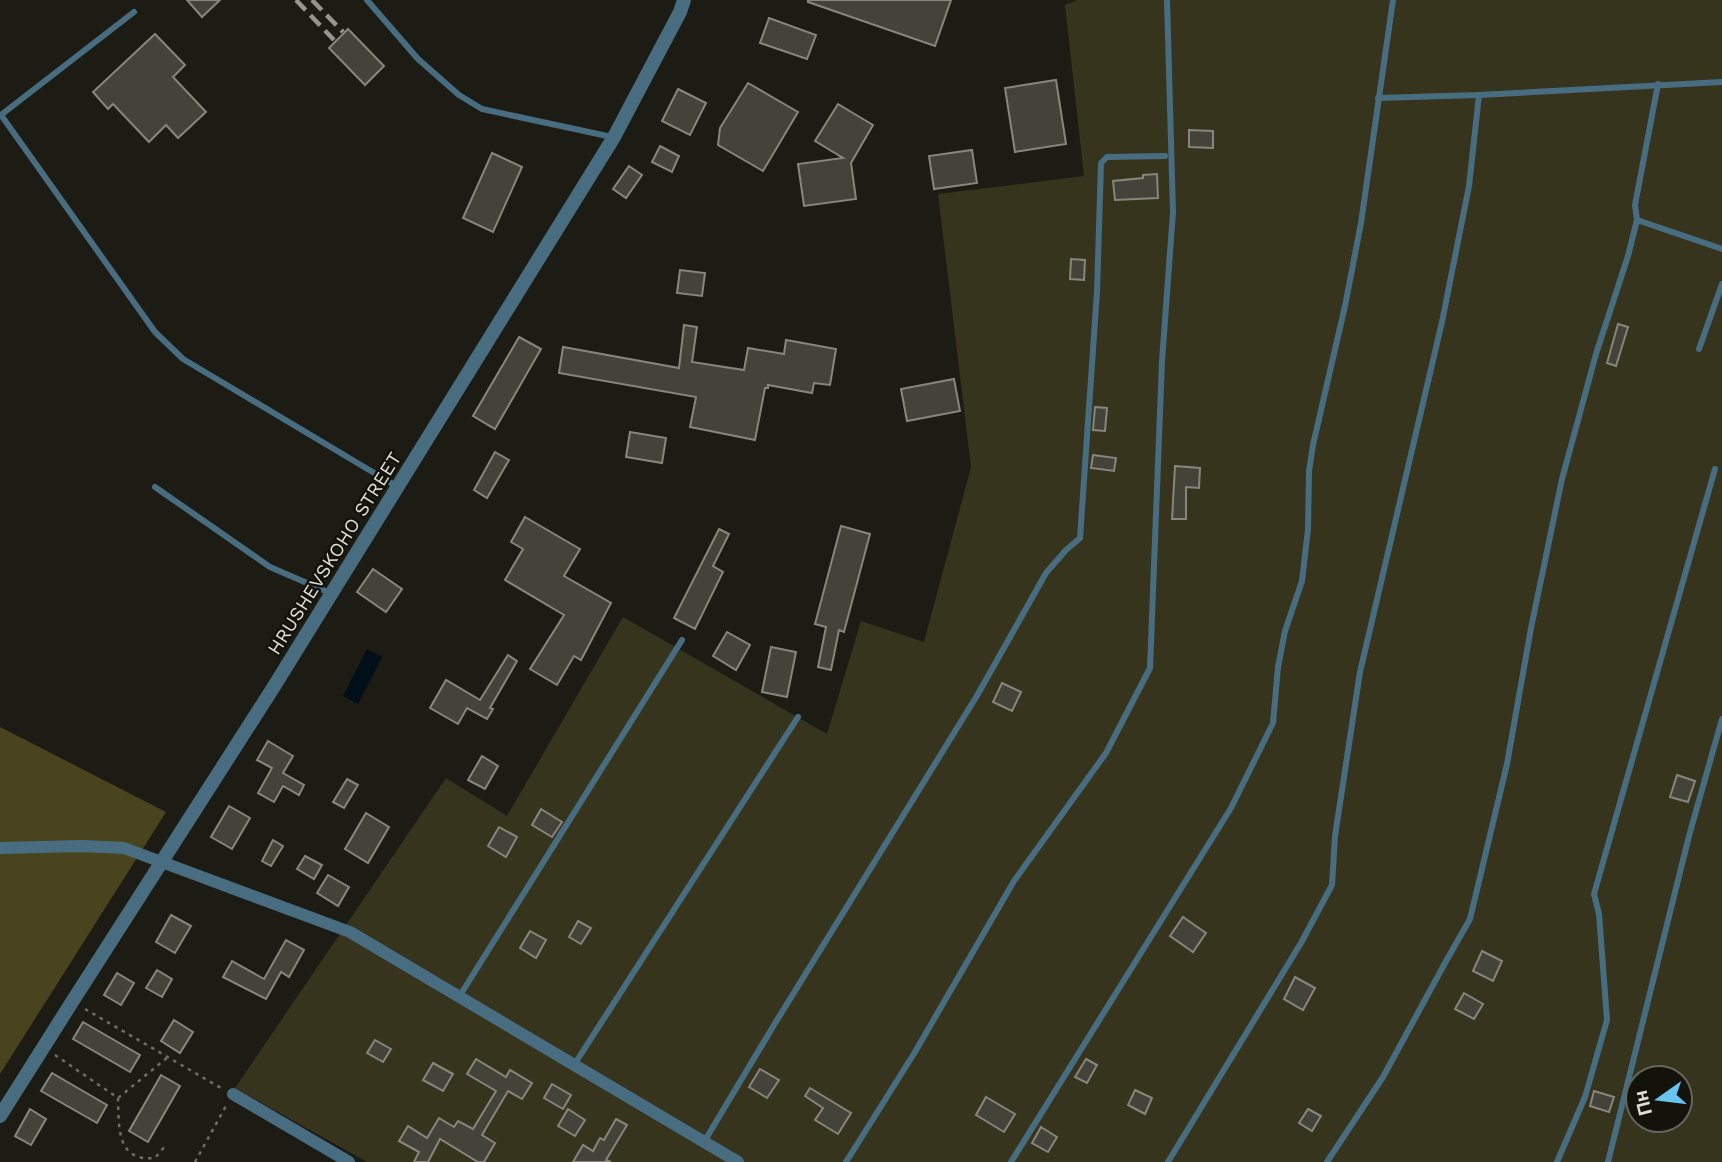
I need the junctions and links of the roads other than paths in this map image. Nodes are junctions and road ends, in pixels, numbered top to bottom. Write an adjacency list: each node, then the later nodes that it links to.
1 (367, 0): 11 (lane)
2 (684, 0): 11 (street, HRUSHEVSKOHO STREET)
3 (1167, 0): 33 (lane)
4 (1392, 0): 9 (lane)
5 (134, 12): 10 (lane)
6 (1722, 82): 7 (lane)
7 (1658, 84): 8 (lane); 13 (lane)
8 (1479, 95): 9 (lane); 35 (lane)
9 (1378, 98): 34 (lane)
10 (1, 114): 19 (lane)
11 (614, 137): 19 (street, HRUSHEVSKOHO STREET)
12 (1165, 156): 30 (lane)
13 (1637, 220): 14 (lane); 36 (lane)
14 (1722, 250)
15 (1722, 284): 16 (lane)
16 (1699, 349)
17 (1715, 469): 37 (lane)
18 (155, 487): 20 (lane)
19 (398, 487): 20 (street, HRUSHEVSKOHO STREET)
20 (332, 594): 25 (street, HRUSHEVSKOHO STREET)
21 (682, 640): 26 (lane)
22 (798, 717): 27 (lane)
23 (1722, 719): 38 (lane)
24 (0, 848): 25 (street)
25 (162, 862): 26 (street); 29 (street, HRUSHEVSKOHO STREET)
26 (459, 996): 27 (street)
27 (574, 1065): 30 (street)
28 (233, 1094): 31 (street)
29 (0, 1116)
30 (704, 1142): 32 (street)
31 (349, 1162)
32 (738, 1162)
33 (846, 1162)
34 (1011, 1162)
35 (1168, 1162)
36 (1327, 1162)
37 (1557, 1162)
38 (1608, 1162)

